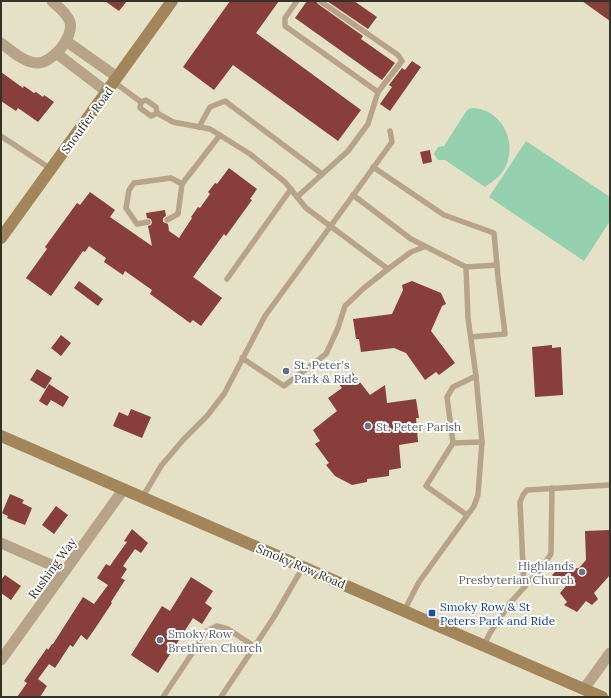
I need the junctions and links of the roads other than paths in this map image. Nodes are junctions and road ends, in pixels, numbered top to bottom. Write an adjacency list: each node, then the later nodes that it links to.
1 (52, 1): 5 (street)
2 (172, 1): 8 (main road, Snouffer Road)
3 (297, 1): 10 (lane)
4 (320, 1): 10 (lane)
5 (66, 41): 7 (street); 8 (street)
6 (1, 43): 7 (street)
7 (56, 53): 9 (street)
8 (115, 80): 9 (main road, Snouffer Road); 11 (lane)
9 (106, 92): 18 (main road, Snouffer Road)
10 (378, 92): 19 (lane)
11 (141, 102): 12 (lane); 12 (lane)
12 (157, 113): 13 (lane)
13 (198, 127): 15 (lane); 19 (lane)
14 (390, 131): 17 (lane)
15 (220, 135): 20 (lane); 21 (lane)
16 (1, 136): 18 (lane)
17 (373, 168): 22 (lane); 29 (lane)
18 (51, 169): 27 (main road, Snouffer Road)
19 (322, 174): 23 (lane)
20 (182, 184): 24 (lane); 25 (lane)
21 (291, 189): 23 (lane); 32 (lane)
22 (353, 195): 26 (lane); 28 (lane)
23 (297, 197): 26 (lane)
24 (167, 220)
25 (148, 222)
26 (330, 227): 31 (lane); 34 (lane)
27 (1, 238)
28 (424, 247): 30 (lane); 31 (lane)
29 (497, 265): 30 (lane); 33 (lane)
30 (466, 267): 33 (lane)
31 (388, 269): 34 (lane)
32 (227, 279)
33 (471, 337): 35 (lane)
34 (242, 358): 42 (lane)
35 (476, 376): 37 (lane); 38 (lane)
36 (1, 436): 41 (main road, Smoky Row Road)
37 (482, 442): 38 (lane); 43 (lane)
38 (452, 443): 43 (lane)
39 (610, 485): 40 (lane)
40 (552, 488): 47 (lane); 47 (lane)
41 (123, 490): 42 (main road, Smoky Row Road); 46 (street, Rushing Way)
42 (142, 498): 45 (main road, Smoky Row Road)
43 (467, 515): 48 (lane)
44 (1, 543): 46 (street)
45 (303, 567): 48 (main road, Smoky Row Road); 50 (lane)
46 (65, 571): 52 (street, Rushing Way)
47 (524, 587): 49 (lane)
48 (404, 611): 49 (main road, Smoky Row Road)
49 (484, 645): 53 (main road, Smoky Row Road)
50 (255, 647): 54 (lane); 55 (lane)
51 (610, 653): 53 (street)
52 (1, 660)
53 (584, 689): 56 (main road, Smoky Row Road)
54 (163, 697)
55 (221, 697)
56 (602, 697)

